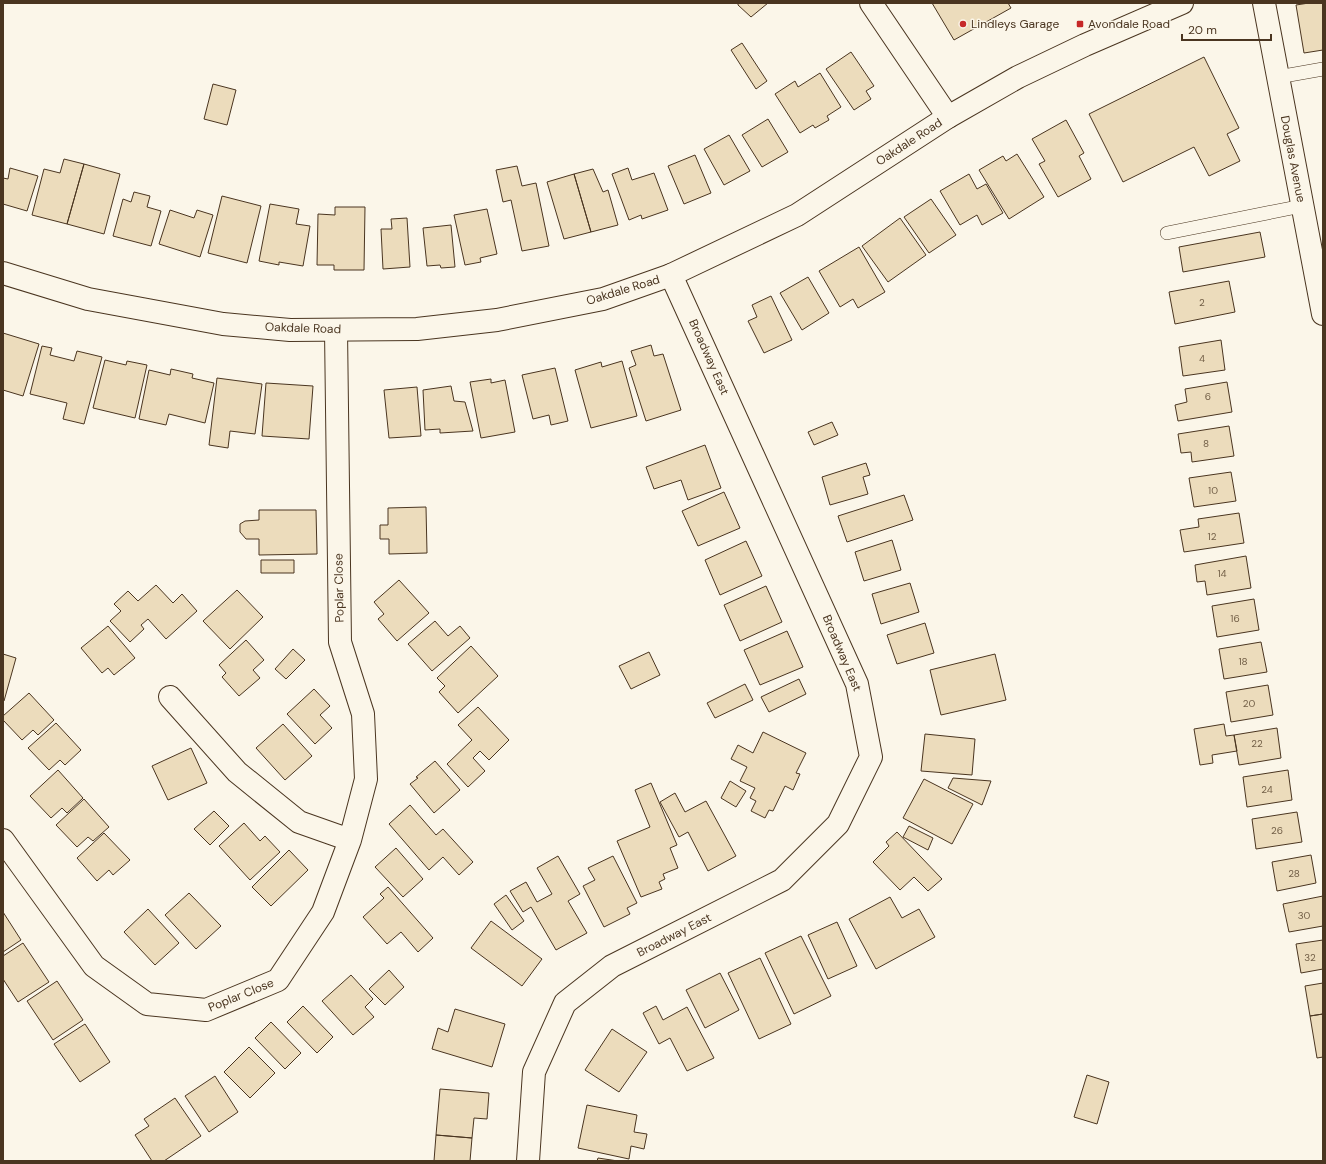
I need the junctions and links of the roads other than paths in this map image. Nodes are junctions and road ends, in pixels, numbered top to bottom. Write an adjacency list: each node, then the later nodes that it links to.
1 (871, 3): 6 (street)
2 (1182, 3): 6 (street, Oakdale Road)
3 (1264, 3): 5 (street, Douglas Avenue)
4 (1323, 69): 5 (lane)
5 (1278, 77): 7 (street, Douglas Avenue)
6 (948, 117): 10 (street, Oakdale Road)
7 (1302, 206): 8 (lane); 11 (street, Douglas Avenue)
8 (1167, 233)
9 (3, 273): 12 (street, Oakdale Road)
10 (672, 275): 12 (street, Oakdale Road); 16 (street, Broadway East)
11 (1323, 314)
12 (336, 330): 15 (street, Poplar Close)
13 (170, 697): 15 (street)
14 (3, 840): 15 (street, Poplar Close)
15 (350, 840)
16 (528, 1161)

